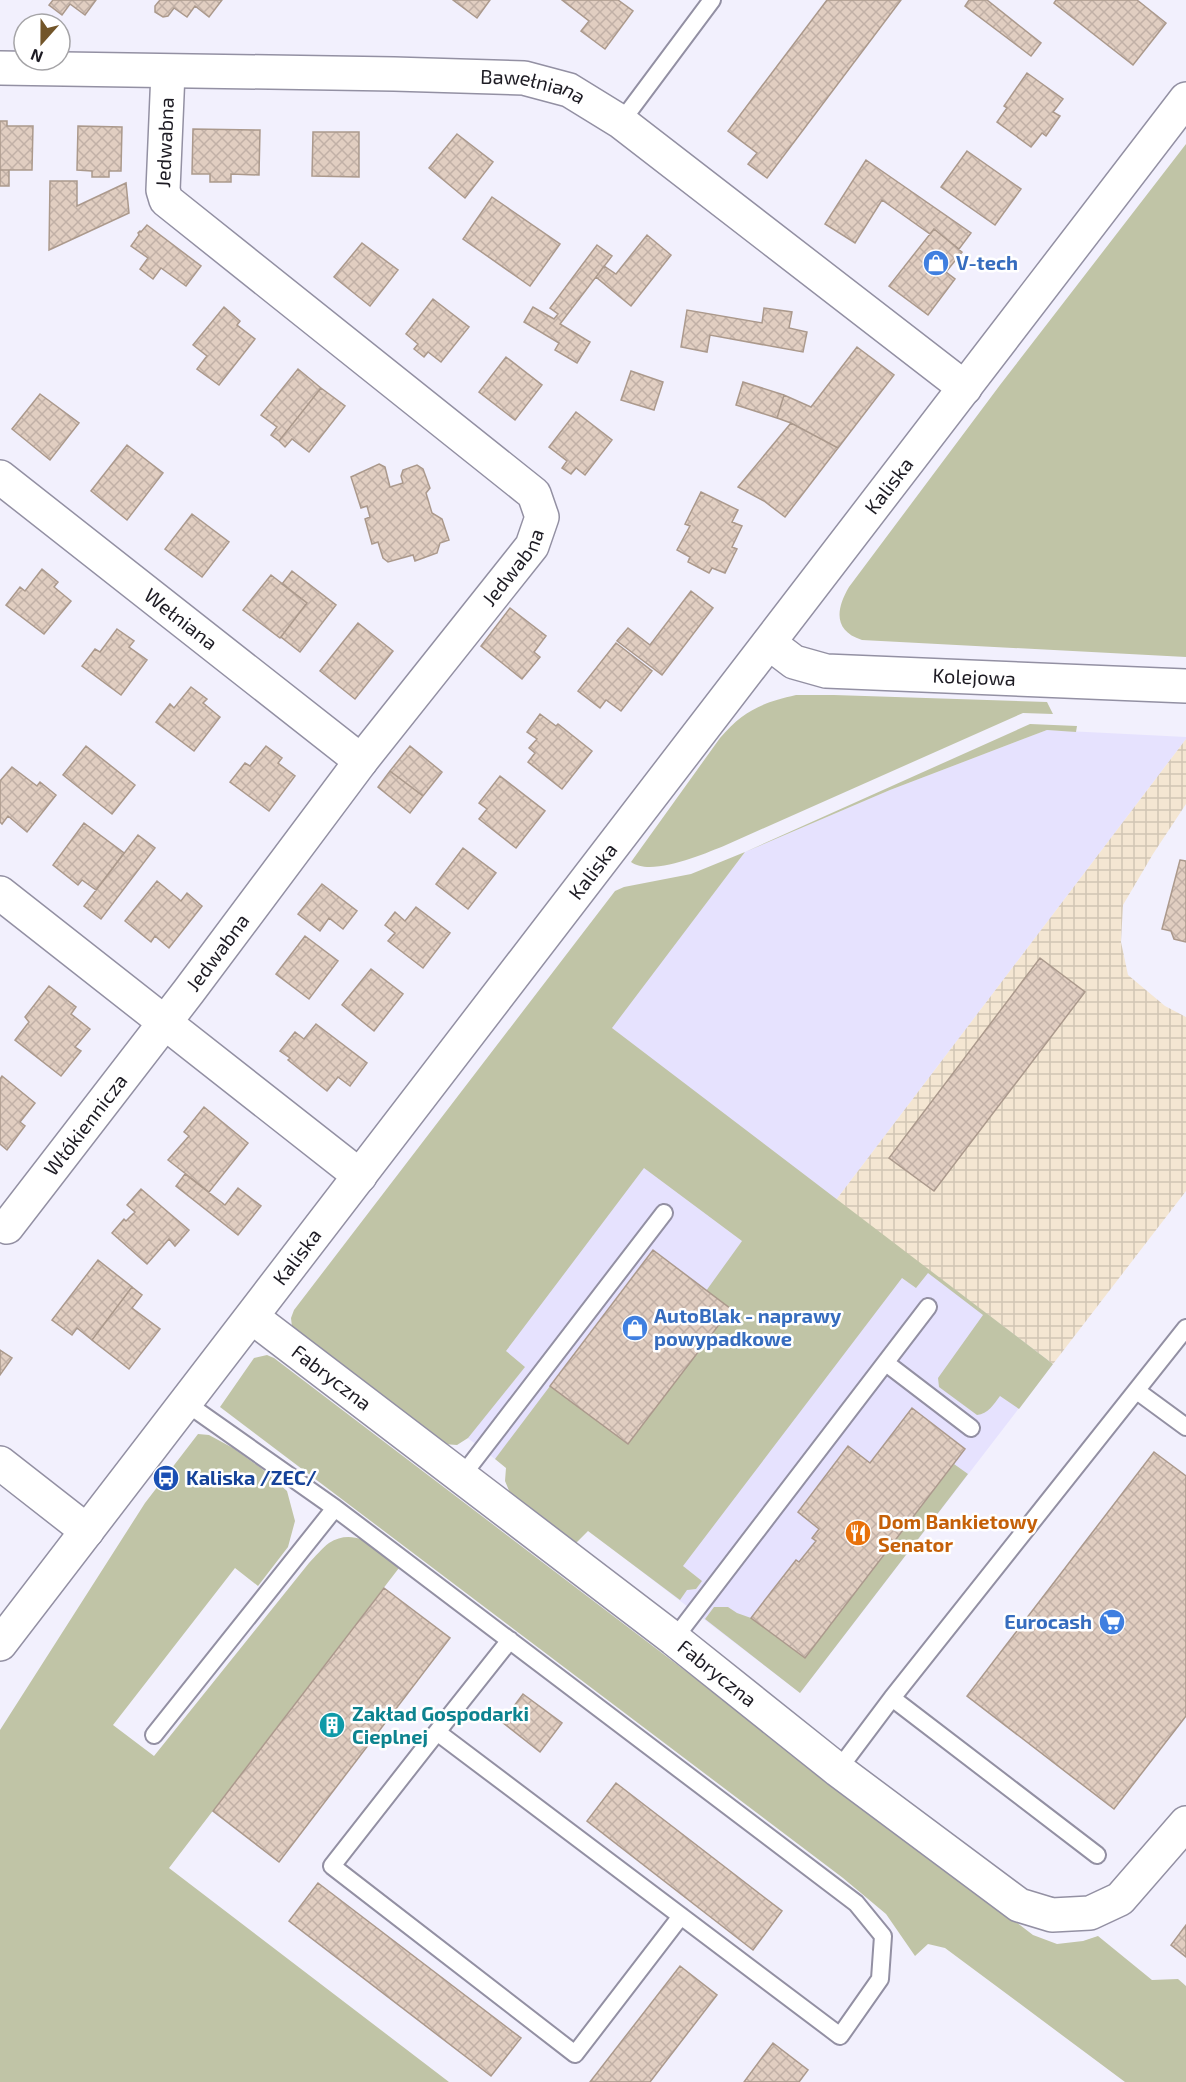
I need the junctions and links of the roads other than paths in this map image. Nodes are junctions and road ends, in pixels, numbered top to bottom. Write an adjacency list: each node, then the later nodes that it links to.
1 (712, 0): 5 (lane)
2 (0, 68): 3 (street, Bawełniana)
3 (168, 72): 5 (street, Bawełniana); 10 (street, Jedwabna)
4 (1186, 99): 6 (street, Kaliska)
5 (621, 122): 6 (street, Bawełniana)
6 (965, 388): 8 (street, Kaliska)
7 (0, 477): 10 (street, Wełniana)
8 (769, 643): 9 (street, Kolejowa); 13 (street, Kaliska)
9 (1186, 686)
10 (361, 761): 12 (street, Jedwabna)
11 (0, 893): 12 (street)
12 (164, 1023): 13 (street); 15 (street, Włókiennicza)
13 (360, 1176): 17 (street, Kaliska)
14 (664, 1214): 25 (lane)
15 (7, 1227)
16 (928, 1307): 19 (lane)
17 (252, 1317): 21 (street, Kaliska); 25 (street, Fabryczna)
18 (1186, 1328): 20 (lane)
19 (886, 1363): 23 (lane); 28 (lane)
20 (1137, 1391): 22 (lane); 31 (lane)
21 (186, 1403): 26 (lane); 27 (street, Kaliska)
22 (1186, 1427)
23 (971, 1428)
24 (0, 1463): 27 (street)
25 (462, 1476): 28 (street, Fabryczna)
26 (335, 1508): 29 (lane); 33 (lane)
27 (87, 1531): 30 (street, Kaliska)
28 (674, 1639): 34 (street, Fabryczna)
29 (510, 1640): 32 (lane); 37 (lane)
30 (0, 1644)
31 (892, 1698): 34 (lane); 36 (lane)
32 (437, 1732): 37 (lane); 37 (lane)
33 (154, 1735)
34 (838, 1770): 35 (street, Fabryczna)
35 (1183, 1832)
36 (1097, 1855)
37 (681, 1916)

